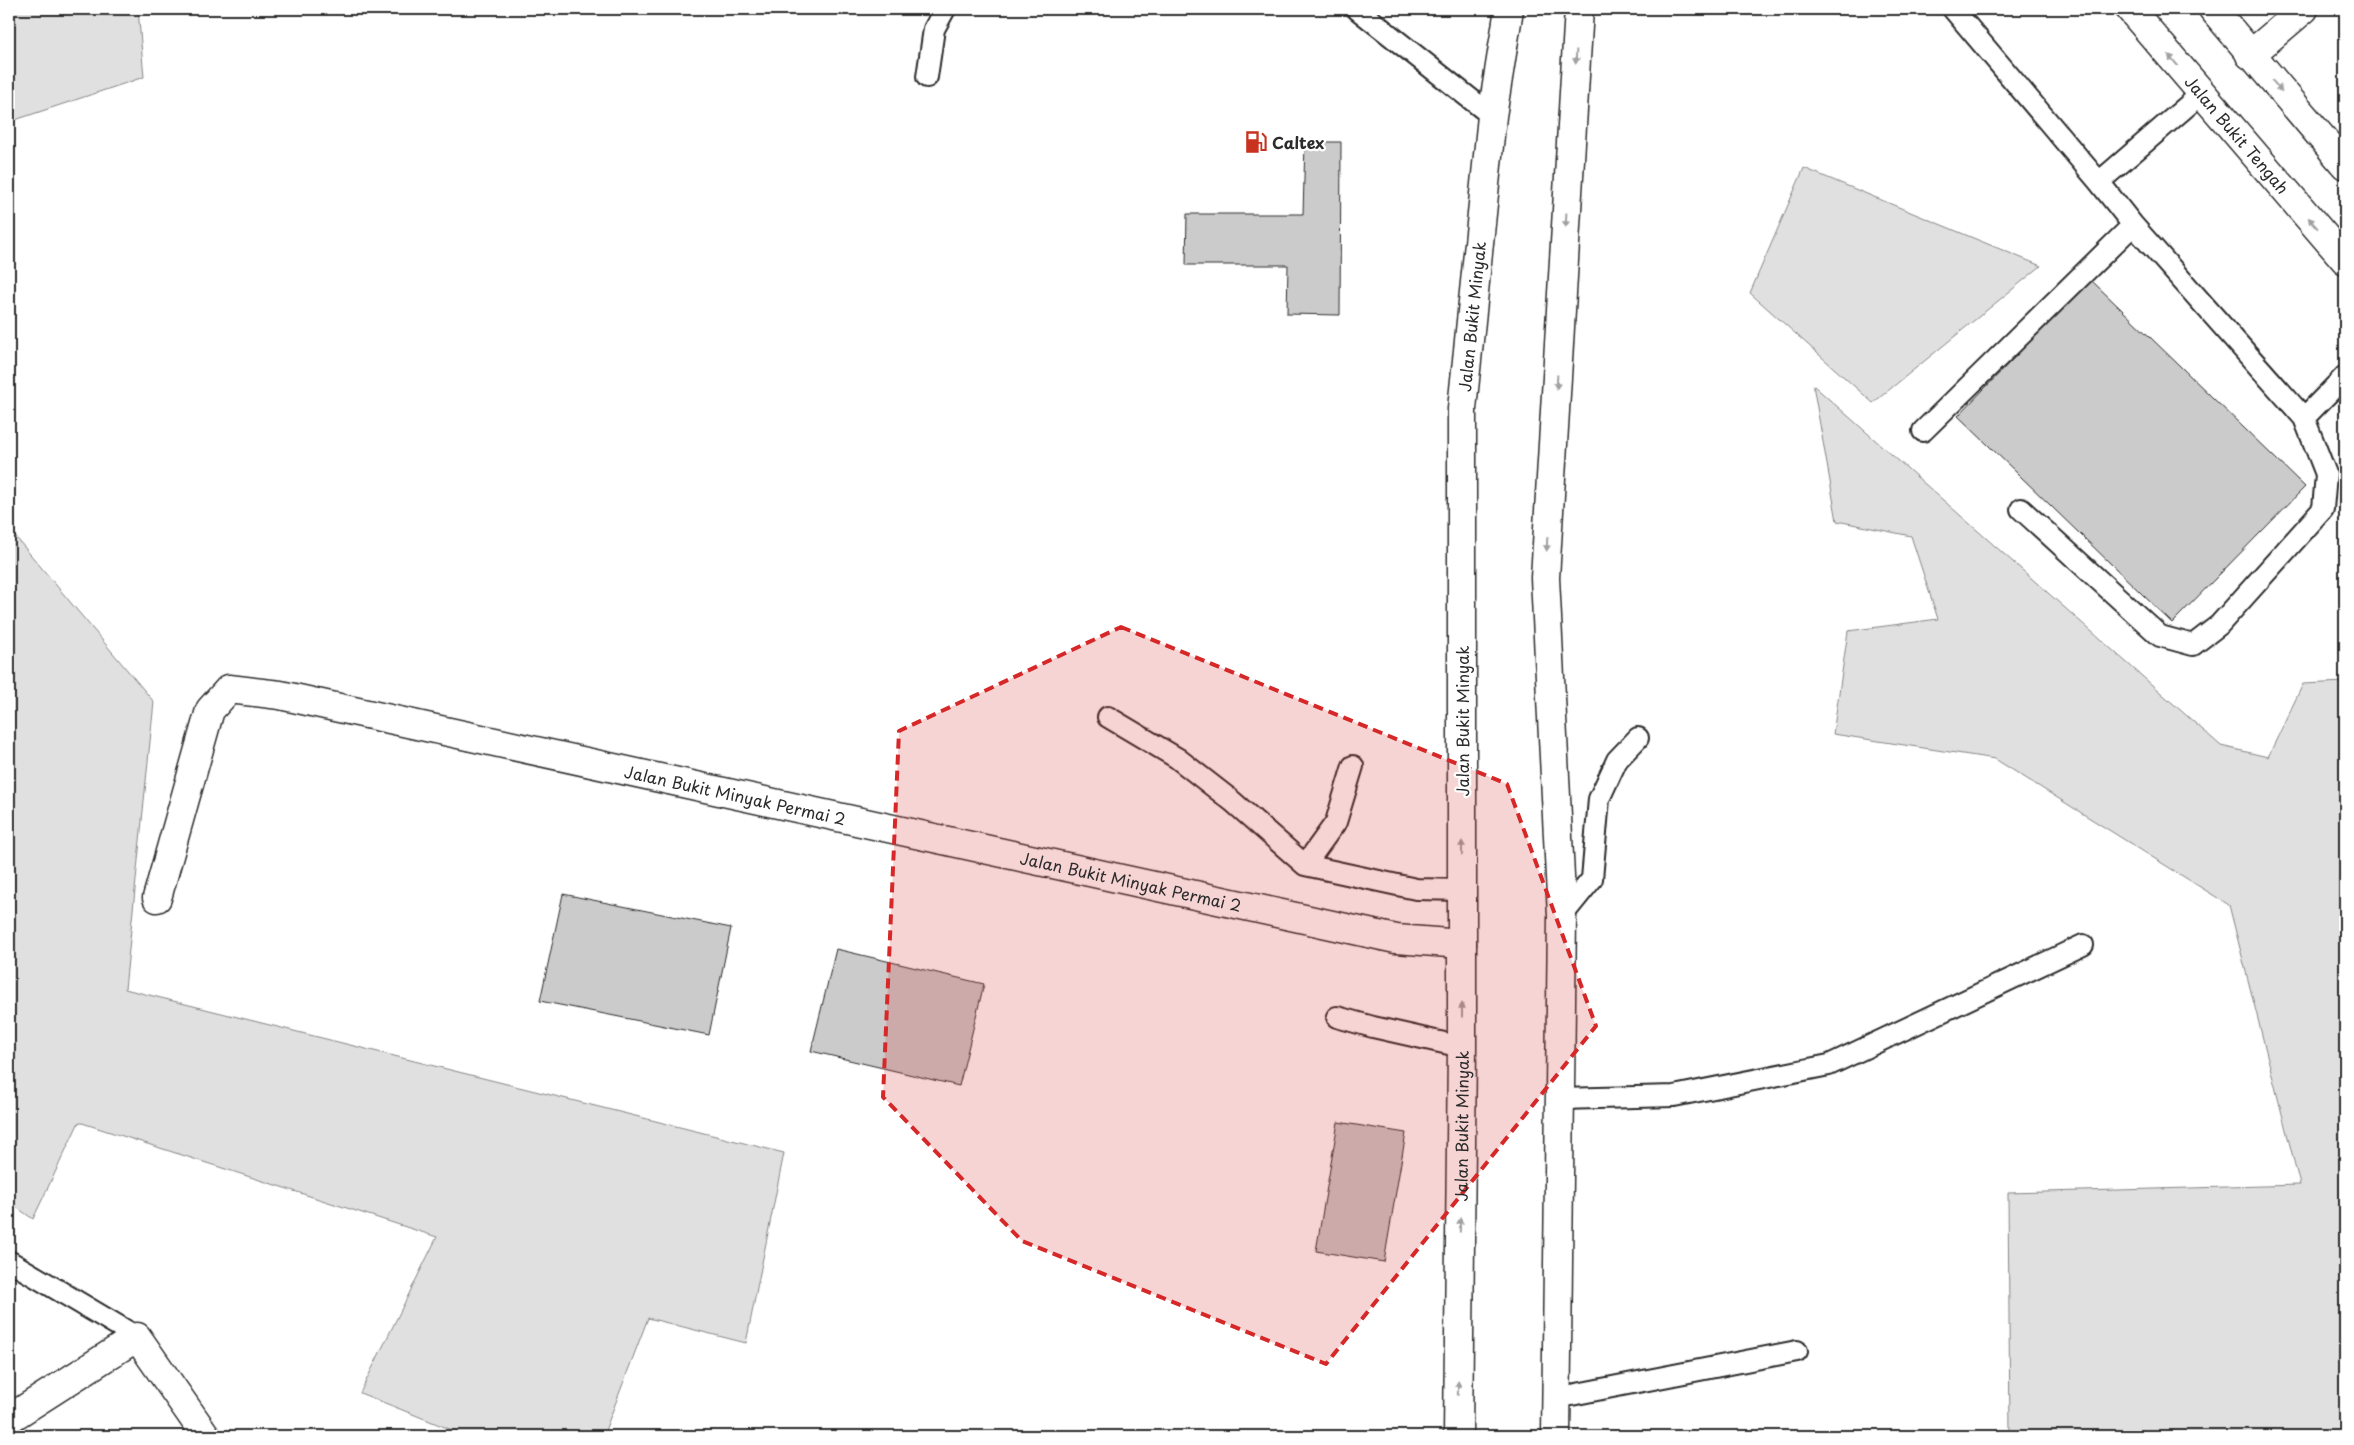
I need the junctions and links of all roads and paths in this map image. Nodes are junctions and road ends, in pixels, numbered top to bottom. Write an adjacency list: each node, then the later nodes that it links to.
1 (945, 9): 10 (lane)
2 (1357, 9): 12 (lane)
3 (1509, 9): 12 (main road, Jalan Bukit Minyak)
4 (1579, 9): 27 (main road, one-way to 27)
5 (1953, 9): 14 (lane)
6 (2130, 9): 11 (main road, Jalan Bukit Tengah, one-way to 6)
7 (2213, 9): 9 (main road)
8 (2304, 9): 9 (main road)
9 (2250, 55): 13 (main road, one-way to 13)
10 (927, 77)
11 (2201, 94): 14 (lane); 16 (main road, Jalan Bukit Tengah, one-way to 11)
12 (1492, 116): 25 (main road, Jalan Bukit Minyak, one-way to 12)
13 (2345, 165)
14 (2099, 182): 15 (lane)
15 (2133, 225): 18 (lane); 19 (lane)
16 (2345, 260)
17 (2345, 376): 18 (lane)
18 (2304, 418): 20 (lane)
19 (1923, 431)
20 (2021, 509)
21 (1108, 717): 24 (lane)
22 (1638, 738): 27 (lane)
23 (1353, 766): 24 (lane)
24 (1305, 865): 25 (lane)
25 (1462, 890): 28 (main road, Jalan Bukit Minyak)
26 (156, 898): 28 (main road, Jalan Bukit Minyak Permai 2)
27 (1562, 916): 32 (main road)
28 (1462, 944): 31 (main road, Jalan Bukit Minyak, one-way to 28)
29 (2083, 945): 32 (lane)
30 (1337, 1017): 31 (lane)
31 (1462, 1047): 39 (main road, Jalan Bukit Minyak, one-way to 31)
32 (1560, 1099): 36 (main road)
33 (9, 1261): 34 (lane)
34 (137, 1337): 37 (main road); 38 (main road)
35 (1797, 1351): 36 (lane)
36 (1556, 1398): 40 (main road)
37 (9, 1419)
38 (206, 1436)
39 (1458, 1436)
40 (1556, 1436)

